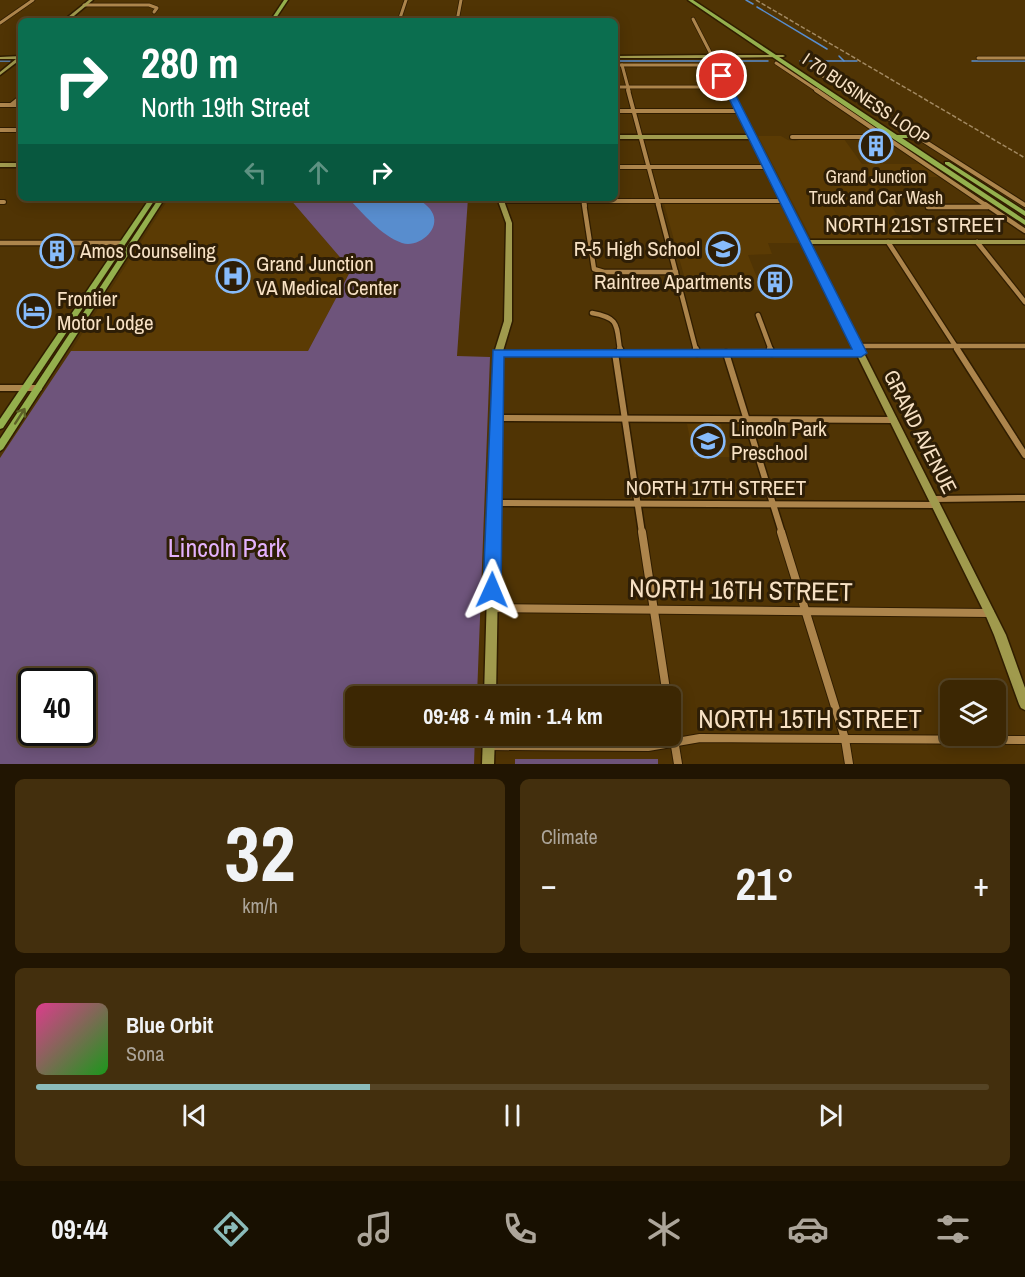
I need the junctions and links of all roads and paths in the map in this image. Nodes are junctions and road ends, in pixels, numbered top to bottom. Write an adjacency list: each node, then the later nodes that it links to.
1 (33, 0): 21 (street)
2 (91, 0): 9 (street)
3 (286, 0): 11 (main road)
4 (292, 0): 10 (main road)
5 (406, 0): 18 (street)
6 (461, 0): 19 (street)
7 (690, 0): 14 (main road, I 70 BUSINESS LOOP)
8 (698, 0): 13 (main road, I 70 BUSINESS LOOP)
9 (84, 5): 12 (street); 15 (street)
10 (285, 10): 11 (main road); 17 (main road)
11 (278, 11): 16 (main road)
12 (154, 12)
13 (717, 12): 14 (main road); 25 (main road, I 70 BUSINESS LOOP)
14 (710, 14): 22 (main road, I 70 BUSINESS LOOP)
15 (69, 18)
16 (275, 18)
17 (276, 18)
18 (400, 18)
19 (458, 18)
20 (693, 19): 28 (street, GRAND AVENUE)
21 (0, 23)
22 (759, 47): 23 (main road); 24 (main road, I 70 BUSINESS LOOP)
23 (759, 56): 24 (street); 28 (street); 36 (main road)
24 (774, 56): 25 (street); 36 (main road, I 70 BUSINESS LOOP)
25 (783, 56): 39 (main road, I 70 BUSINESS LOOP)
26 (18, 57): 29 (street)
27 (618, 57): 28 (street)
28 (712, 57): 35 (street, GRAND AVENUE)
29 (0, 58)
30 (978, 58): 31 (street)
31 (1025, 58)
32 (18, 59): 37 (street)
33 (776, 63): 40 (street)
34 (621, 65): 35 (street); 42 (street)
35 (716, 65): 43 (street, GRAND AVENUE)
36 (794, 69): 40 (main road, I 70 BUSINESS LOOP)
37 (0, 74)
38 (821, 75): 54 (street)
39 (825, 84): 40 (main road); 53 (main road, I 70 BUSINESS LOOP)
40 (813, 85): 59 (street); 60 (main road, I 70 BUSINESS LOOP)
41 (618, 87): 42 (street)
42 (627, 87): 43 (street); 49 (street)
43 (727, 87): 50 (street, GRAND AVENUE)
44 (18, 99): 46 (street)
45 (0, 105): 46 (street)
46 (11, 105): 47 (street)
47 (18, 105)
48 (618, 111): 49 (street)
49 (633, 111): 50 (street); 56 (street)
50 (739, 111): 57 (street, GRAND AVENUE)
51 (0, 130): 52 (street)
52 (18, 130)
53 (906, 136): 54 (main road); 60 (main road); 75 (main road, I 70 BUSINESS LOOP)
54 (916, 136): 72 (street)
55 (618, 137): 56 (street)
56 (640, 137): 57 (street); 64 (street)
57 (753, 137): 65 (street, GRAND AVENUE)
58 (792, 137): 59 (street)
59 (885, 137): 60 (main road); 74 (street)
60 (896, 137): 77 (main road, I 70 BUSINESS LOOP)
61 (0, 165): 62 (street)
62 (18, 165)
63 (618, 167): 64 (street)
64 (648, 167): 65 (street); 70 (street)
65 (768, 167): 71 (street, GRAND AVENUE)
66 (151, 201): 76 (main road)
67 (160, 201): 85 (main road)
68 (502, 201): 100 (street)
69 (584, 201): 70 (street); 87 (street)
70 (657, 201): 71 (street); 88 (street)
71 (784, 201): 79 (street, GRAND AVENUE)
72 (1025, 205)
73 (928, 207): 74 (street)
74 (989, 207): 78 (street)
75 (1025, 214)
76 (137, 221): 84 (main road); 85 (main road)
77 (1025, 223)
78 (1025, 231)
79 (805, 242): 80 (street, NORTH 21ST STREET); 99 (street, GRAND AVENUE)
80 (888, 242): 81 (street, NORTH 21ST STREET); 97 (street)
81 (977, 242): 82 (street, NORTH 21ST STREET); 91 (street)
82 (1025, 242)
83 (0, 243): 84 (street)
84 (122, 243): 86 (main road); 89 (main road)
85 (133, 243): 86 (main road)
86 (121, 262): 90 (main road)
87 (597, 270): 88 (street)
88 (676, 272): 102 (street)
89 (96, 283): 90 (main road); 92 (main road)
90 (107, 283): 95 (main road)
91 (1025, 302)
92 (81, 305): 95 (main road); 96 (main road)
93 (592, 314): 101 (street)
94 (758, 315): 104 (street)
95 (71, 339): 105 (main road)
96 (54, 345): 105 (main road); 107 (main road)
97 (955, 346): 98 (street); 99 (street); 115 (street)
98 (1025, 346)
99 (859, 349): 104 (street); 112 (street, GRAND AVENUE)
100 (498, 352): 101 (street); 109 (street)
101 (618, 353): 102 (street); 110 (street)
102 (697, 353): 103 (street)
103 (726, 353): 104 (street); 111 (street)
104 (772, 353)
105 (51, 369): 108 (main road)
106 (0, 388): 107 (street)
107 (25, 388): 108 (street); 113 (main road)
108 (39, 388): 114 (main road, one-way to 108)
109 (496, 418): 110 (street); 118 (street)
110 (625, 419): 111 (street); 119 (street)
111 (747, 420): 112 (street); 120 (street)
112 (894, 420): 117 (street, GRAND AVENUE)
113 (0, 426)
114 (0, 447)
115 (1025, 455)
116 (1025, 498): 117 (street, NORTH 17TH STREET)
117 (935, 502): 120 (street, NORTH 17TH STREET); 124 (street, GRAND AVENUE)
118 (494, 503): 119 (street, NORTH 17TH STREET); 121 (street)
119 (639, 504): 120 (street, NORTH 17TH STREET); 122 (street)
120 (773, 505): 123 (street)
121 (492, 608): 122 (street, NORTH 16TH STREET); 125 (street)
122 (654, 610): 123 (street, NORTH 16TH STREET); 126 (street)
123 (806, 613): 124 (street, NORTH 16TH STREET); 128 (street)
124 (990, 613): 127 (street, GRAND AVENUE)
125 (490, 686)
126 (666, 686)
127 (1025, 704)
128 (844, 739): 129 (street, NORTH 15TH STREET); 130 (street, NORTH 15TH STREET); 137 (street)
129 (1025, 740)
130 (681, 742)
131 (489, 746): 135 (street)
132 (625, 746): 133 (street, NORTH 15TH STREET)
133 (655, 746)
134 (675, 746): 136 (street)
135 (488, 764)
136 (678, 764)
137 (849, 764)

